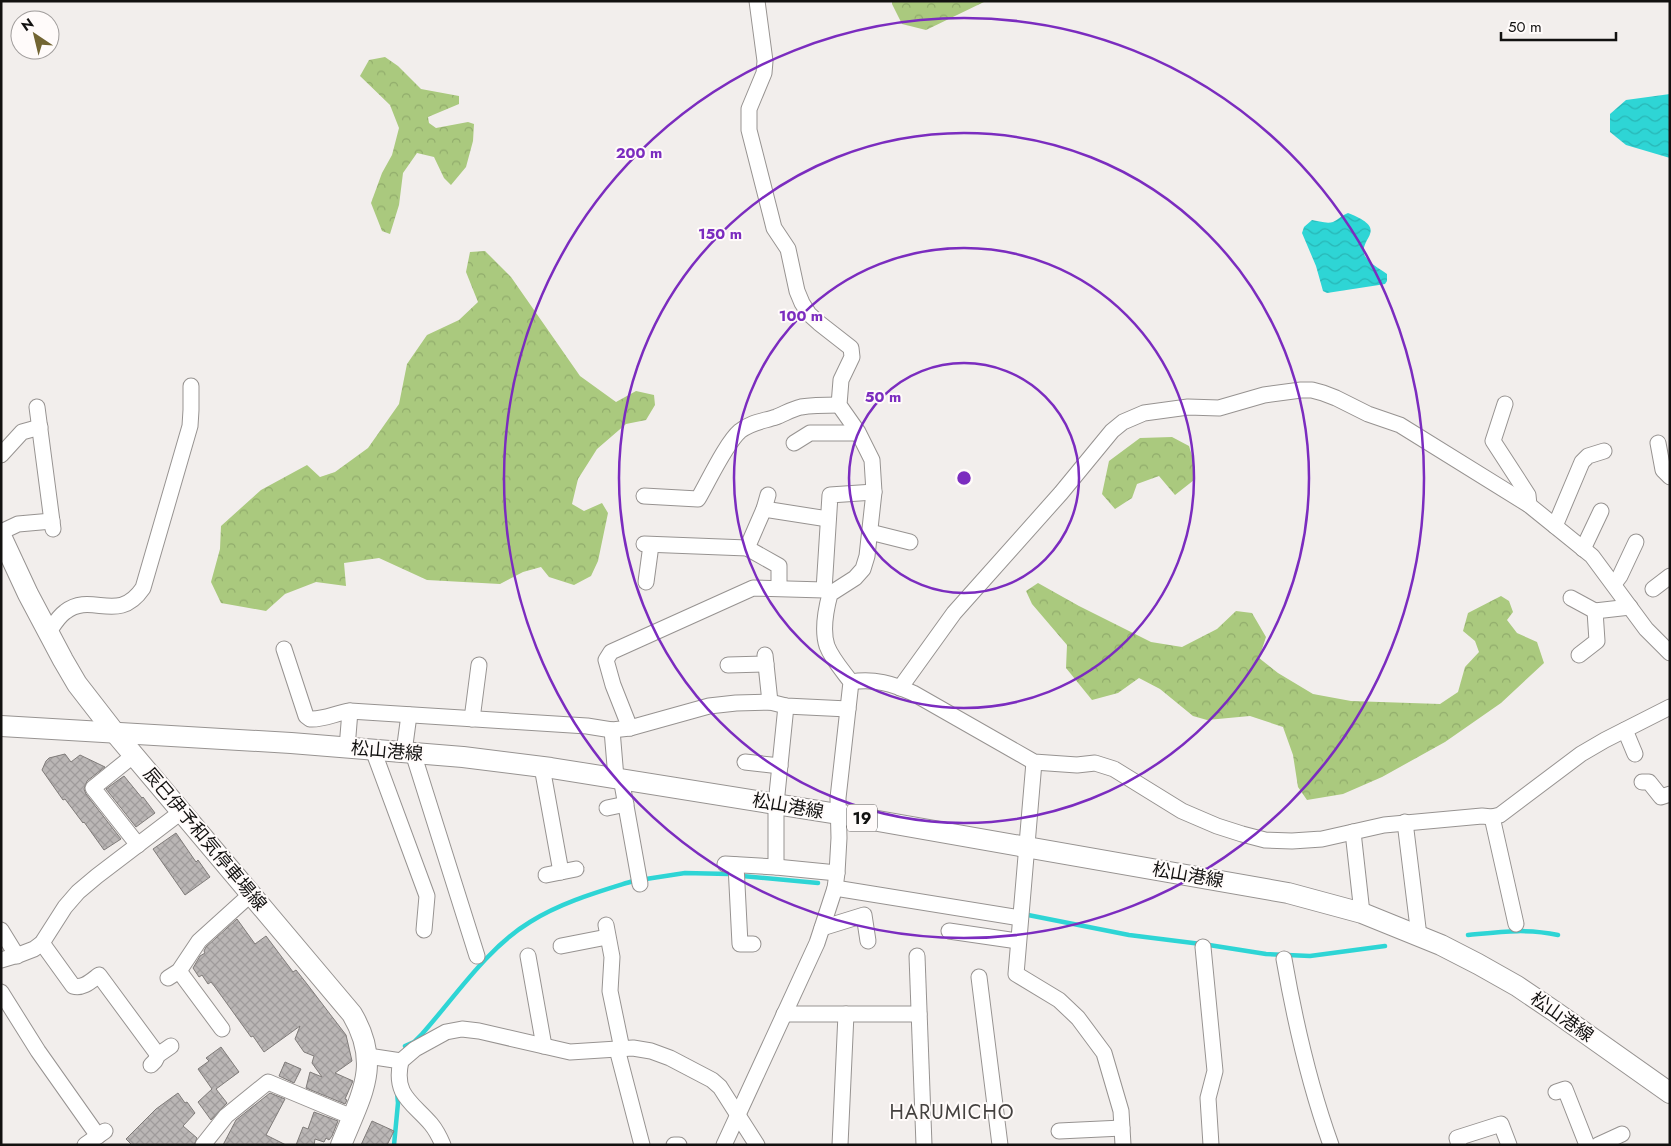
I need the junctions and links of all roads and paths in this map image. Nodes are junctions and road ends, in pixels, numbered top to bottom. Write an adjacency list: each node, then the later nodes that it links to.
1 (757, 1): 4 (street)
2 (190, 386): 34 (street)
3 (1505, 404): 15 (street)
4 (839, 406): 7 (street); 14 (street)
5 (37, 408): 6 (street)
6 (40, 427): 11 (street); 20 (street)
7 (858, 433): 8 (street); 13 (street)
8 (794, 443)
9 (1658, 443): 12 (street)
10 (1604, 450): 18 (street)
11 (1, 455)
12 (1670, 477)
13 (874, 492): 17 (street); 19 (street)
14 (644, 496)
15 (1529, 505): 18 (street); 41 (street)
16 (1601, 512): 24 (street)
17 (828, 519): 23 (street); 30 (street)
18 (1555, 526): 24 (street)
19 (870, 532): 21 (street); 30 (street)
20 (1, 534): 34 (main road, 辰巳伊予和気停車場線)
21 (910, 542)
22 (1636, 542): 27 (street)
23 (747, 548): 26 (street); 28 (street)
24 (1583, 548): 27 (street)
25 (1666, 573): 29 (street)
26 (646, 582)
27 (1614, 584): 32 (street)
28 (779, 588): 30 (street); 50 (street)
29 (1653, 588)
30 (827, 592): 40 (street)
31 (1571, 598): 33 (street)
32 (1630, 607): 33 (street); 36 (street)
33 (1595, 611): 37 (street)
34 (48, 634): 53 (main road, 辰巳伊予和気停車場線)
35 (284, 649): 46 (street)
36 (1670, 652)
37 (1579, 655)
38 (479, 665): 48 (street)
39 (728, 665): 42 (street)
40 (851, 682): 41 (street); 45 (street)
41 (900, 688): 60 (street)
42 (770, 702): 43 (street); 50 (street)
43 (786, 706): 45 (street); 62 (street)
44 (1670, 707): 52 (street)
45 (848, 709): 70 (street)
46 (350, 710): 47 (street); 54 (street)
47 (409, 715): 48 (street); 56 (street)
48 (472, 719): 51 (street)
49 (1, 726): 53 (main road, 松山港線 / 19)
50 (630, 728): 51 (street)
51 (612, 730): 63 (street)
52 (1625, 730): 57 (street); 71 (street)
53 (115, 733): 54 (main road, 松山港線 / 19); 58 (main road, 辰巳伊予和気停車場線)
54 (347, 748): 55 (main road, 松山港線 / 19)
55 (373, 750): 56 (main road, 松山港線 / 19); 86 (street)
56 (408, 753): 61 (main road, 松山港線 / 19); 96 (street)
57 (1635, 754)
58 (134, 756): 69 (main road, 辰巳伊予和気停車場線); 74 (street)
59 (745, 762): 62 (street)
60 (1034, 762): 73 (street); 75 (street)
61 (542, 766): 63 (main road, 松山港線 / 19); 77 (street)
62 (780, 766): 67 (street)
63 (618, 778): 66 (street); 67 (main road, 松山港線 / 19)
64 (1642, 782): 65 (street)
65 (1670, 794)
66 (626, 804): 68 (street); 79 (street)
67 (776, 804): 70 (main road, 松山港線 / 19); 76 (street)
68 (606, 808)
69 (181, 812): 74 (street); 80 (main road, 辰巳伊予和気停車場線)
70 (838, 814): 75 (main road, 松山港線 / 19); 78 (street)
71 (1492, 817): 72 (street); 83 (street)
72 (1405, 822): 73 (street); 88 (street)
73 (1354, 832): 81 (street)
74 (138, 845): 91 (street)
75 (1026, 847): 81 (main road, 松山港線 / 19); 82 (street)
76 (776, 867): 78 (street); 92 (street)
77 (576, 869)
78 (836, 880): 82 (street); 84 (street)
79 (640, 884)
80 (251, 894): 106 (street); 110 (main road, 辰巳伊予和気停車場線)
81 (1362, 913): 88 (main road, 松山港線 / 19)
82 (1020, 918): 90 (street)
83 (1516, 924)
84 (822, 928): 89 (street); 103 (street)
85 (1, 930): 95 (street)
86 (424, 930)
87 (949, 930): 90 (street)
88 (1419, 936): 113 (main road, 松山港線 / 19)
89 (868, 941)
90 (1018, 941): 116 (street)
91 (42, 943): 95 (street); 107 (street)
92 (753, 944)
93 (561, 946): 109 (street)
94 (1203, 948): 132 (street)
95 (17, 956): 100 (street)
96 (477, 956)
97 (916, 956): 105 (street)
98 (533, 959): 108 (street)
99 (1284, 959): 133 (street)
100 (1, 960)
101 (979, 977): 130 (street)
102 (1, 992): 119 (street)
103 (784, 1014): 104 (street); 114 (street)
104 (846, 1014): 105 (street); 128 (street)
105 (919, 1014): 129 (street)
106 (221, 1020)
107 (171, 1046)
108 (544, 1046): 109 (street); 111 (street)
109 (619, 1049): 114 (street); 123 (street)
110 (368, 1056): 111 (street); 115 (main road, 辰巳伊予和気停車場線)
111 (401, 1061): 122 (street)
112 (1556, 1092): 136 (street)
113 (1670, 1093)
114 (738, 1114): 126 (street); 127 (street)
115 (352, 1117): 120 (street); 121 (main road, 辰巳伊予和気停車場線)
116 (1122, 1128): 117 (street); 131 (street)
117 (1058, 1131)
118 (1622, 1134): 137 (street)
119 (84, 1145)
120 (203, 1145)
121 (341, 1145)
122 (443, 1145)
123 (642, 1145)
124 (674, 1145): 125 (street)
125 (679, 1145)
126 (724, 1145)
127 (758, 1145)
128 (840, 1145)
129 (924, 1145)
130 (1000, 1145)
131 (1123, 1145)
132 (1211, 1145)
133 (1330, 1145)
134 (1459, 1145): 135 (street)
135 (1509, 1145)
136 (1587, 1145)
137 (1598, 1145)

